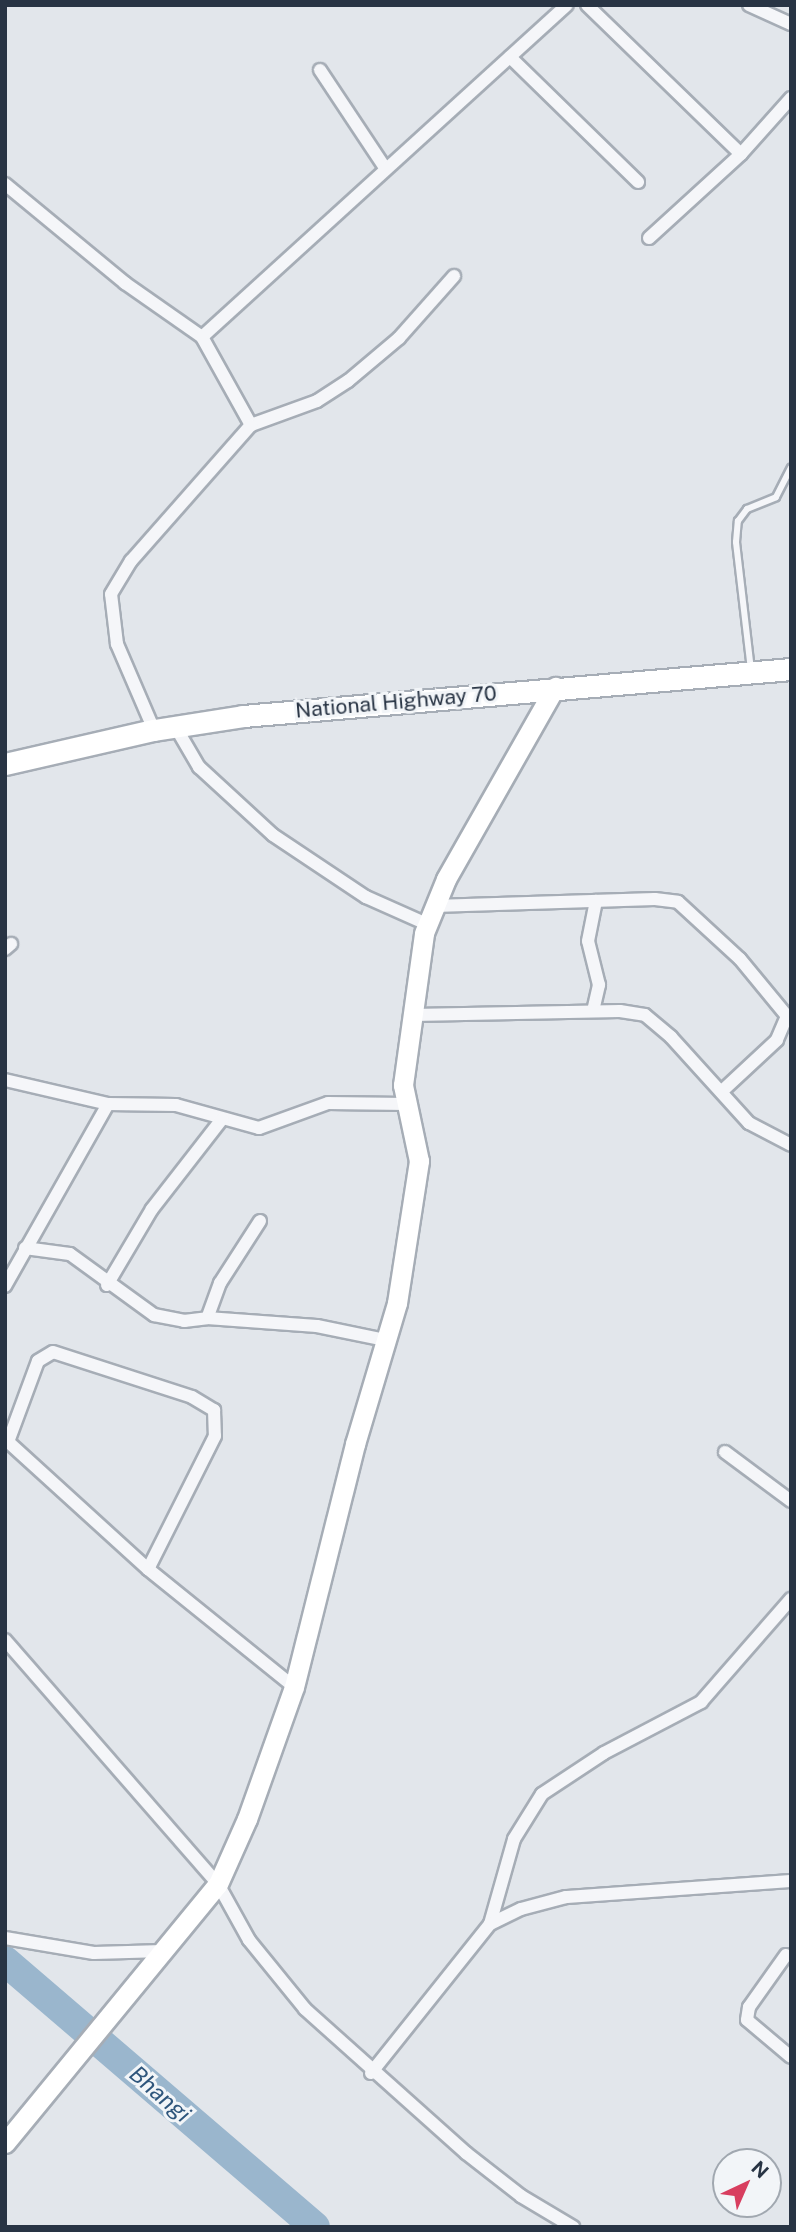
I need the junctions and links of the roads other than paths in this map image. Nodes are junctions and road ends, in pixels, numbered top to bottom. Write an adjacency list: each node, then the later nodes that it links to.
1 (567, 5): 5 (street)
2 (587, 5): 8 (street)
3 (749, 5): 4 (street)
4 (791, 24)
5 (510, 57): 9 (street); 10 (street)
6 (320, 70): 9 (street)
7 (791, 98): 8 (street)
8 (741, 154): 12 (street)
9 (385, 168): 14 (street)
10 (638, 182)
11 (5, 184): 14 (street)
12 (649, 238)
13 (454, 276): 15 (street)
14 (202, 337): 15 (street)
15 (251, 425): 20 (street)
16 (791, 468): 18 (lane)
17 (791, 669): 18 (main road, National Highway 70)
18 (751, 673): 19 (main road, National Highway 70)
19 (555, 687): 20 (main road, National Highway 70); 23 (main road)
20 (165, 728): 21 (main road, National Highway 70); 23 (street)
21 (5, 765)
22 (596, 901): 23 (street); 24 (street); 27 (street)
23 (430, 915): 25 (main road)
24 (593, 1012): 25 (street); 27 (street)
25 (413, 1015): 29 (main road)
26 (5, 1080): 28 (street)
27 (721, 1093): 31 (street)
28 (108, 1104): 30 (street); 33 (street)
29 (406, 1104): 30 (street); 37 (main road)
30 (222, 1119): 34 (street)
31 (791, 1145)
32 (260, 1221): 36 (street)
33 (25, 1248): 34 (street); 35 (street)
34 (107, 1285): 36 (street)
35 (5, 1286)
36 (206, 1318): 37 (street)
37 (385, 1340): 44 (main road)
38 (7, 1441): 41 (street); 41 (street)
39 (725, 1452): 40 (street)
40 (791, 1501)
41 (148, 1569): 44 (street)
42 (791, 1599): 47 (street)
43 (5, 1640): 46 (street)
44 (294, 1687): 46 (main road)
45 (790, 1880): 47 (street)
46 (218, 1884): 49 (main road); 52 (street)
47 (490, 1924): 52 (street)
48 (5, 1938): 49 (street)
49 (163, 1951): 53 (main road)
50 (786, 1955): 51 (street)
51 (791, 2057)
52 (371, 2073): 54 (street)
53 (5, 2143)
54 (573, 2227)

